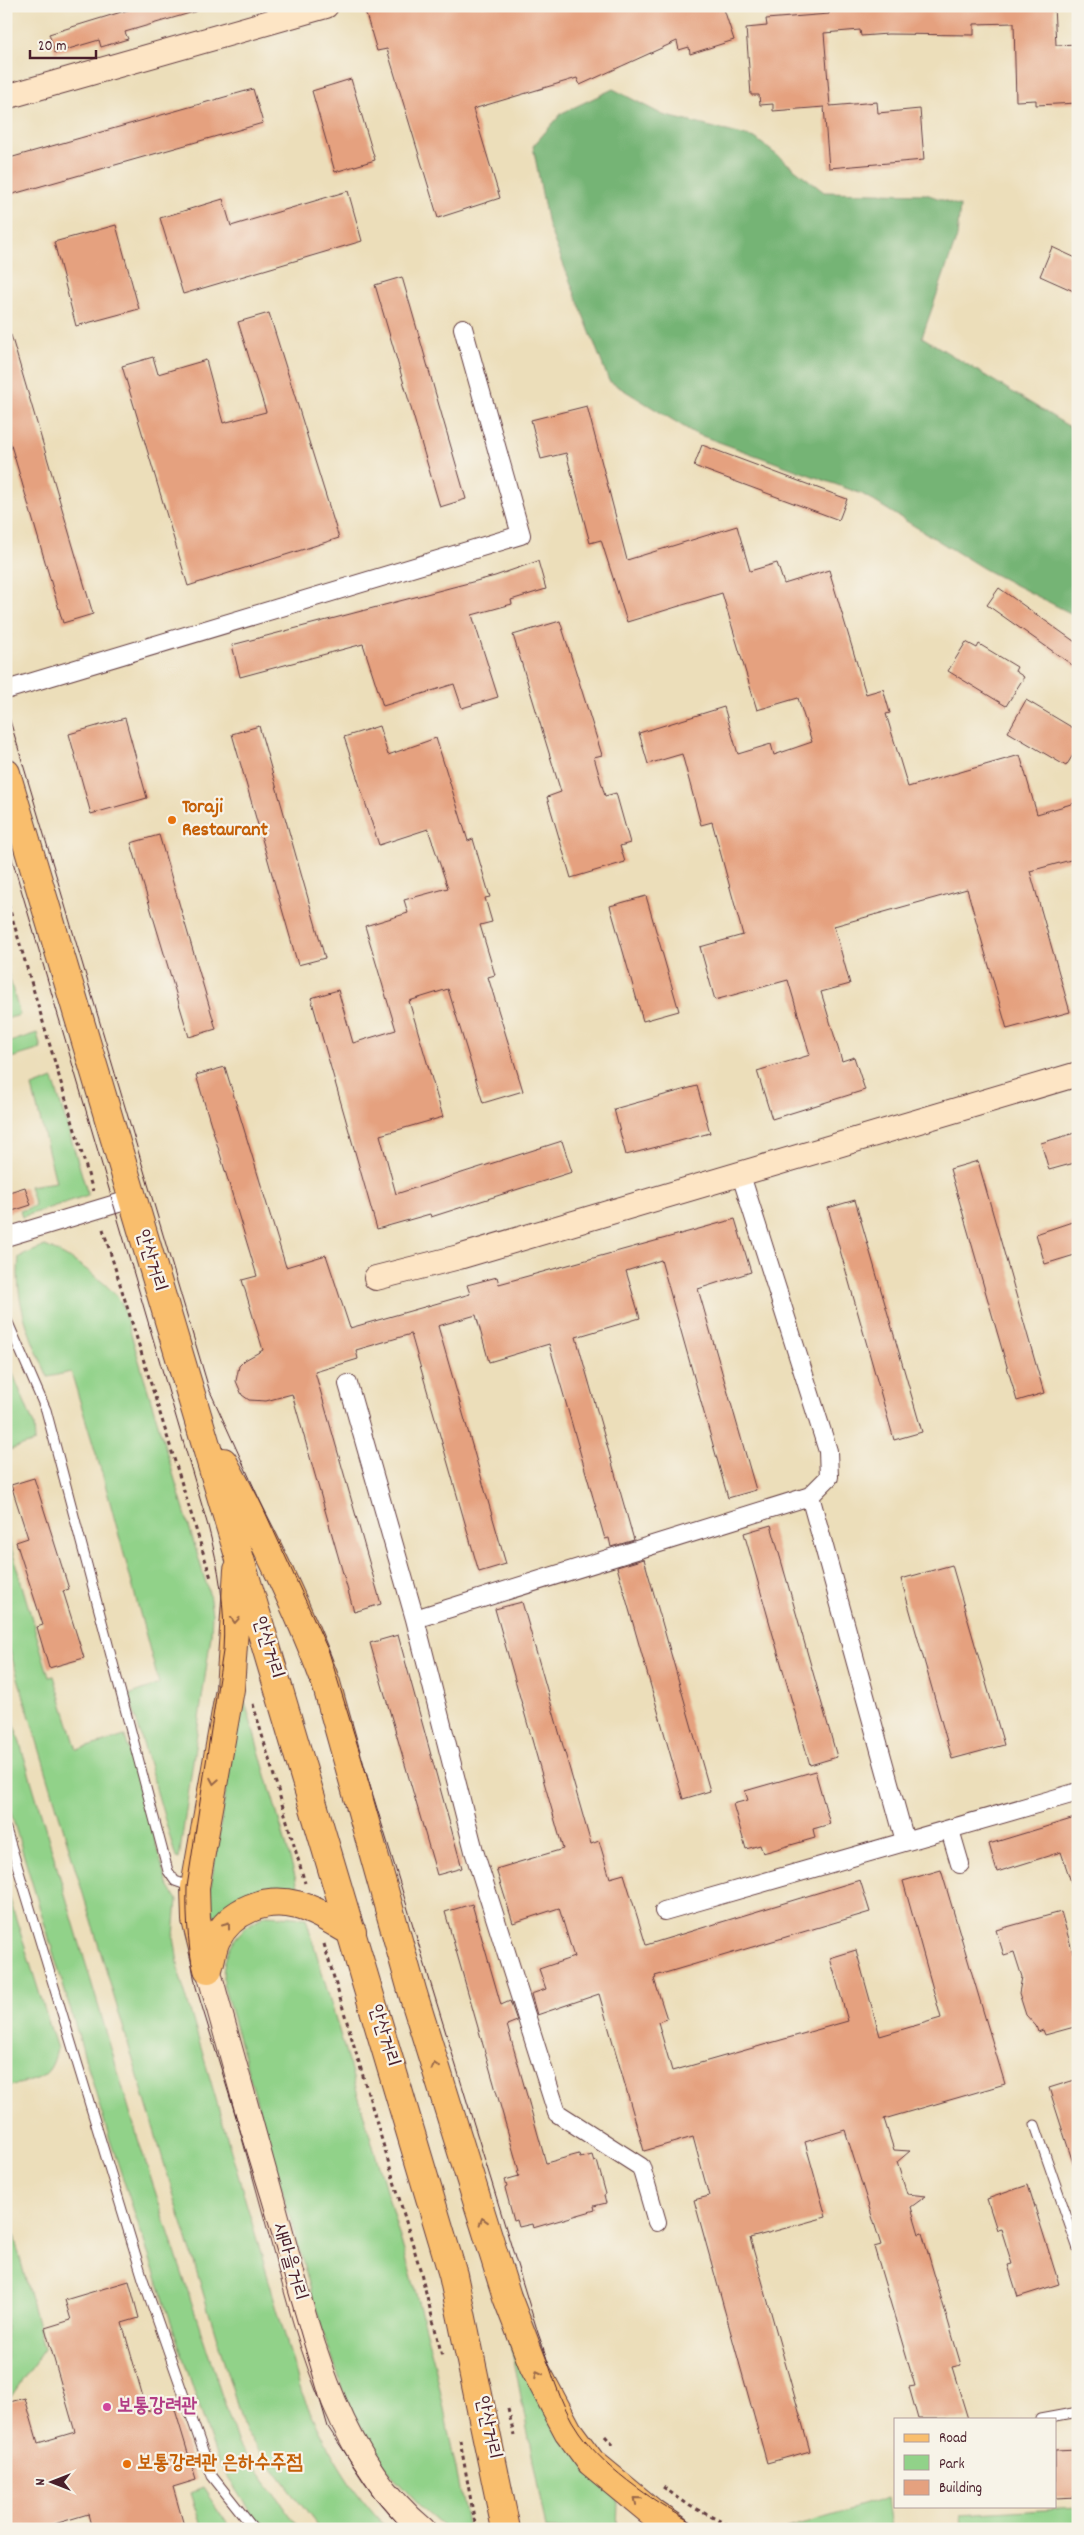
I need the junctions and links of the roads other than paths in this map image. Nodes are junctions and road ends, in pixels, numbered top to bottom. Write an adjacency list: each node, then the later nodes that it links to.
1 (326, 6): 2 (street)
2 (6, 97)
3 (463, 328): 4 (street)
4 (6, 690)
5 (6, 774): 8 (main road, 안산거리)
6 (1078, 1074): 7 (street)
7 (740, 1172): 10 (street); 14 (street)
8 (132, 1200): 9 (street); 13 (main road, 안산거리)
9 (6, 1237)
10 (376, 1278)
11 (6, 1318): 22 (lane)
12 (348, 1384): 16 (street)
13 (194, 1406): 15 (main road, 안산거리); 34 (main road, one-way to 13)
14 (810, 1496): 16 (street); 20 (street)
15 (239, 1554): 22 (main road, one-way to 22); 24 (main road, 안산거리)
16 (415, 1619): 27 (street)
17 (1078, 1792): 19 (street)
18 (6, 1829): 31 (lane)
19 (950, 1830): 20 (street); 21 (street)
20 (906, 1841): 23 (street)
21 (960, 1864)
22 (195, 1887): 25 (main road)
23 (664, 1911)
24 (352, 1932): 25 (main road, one-way to 24); 33 (main road, 안산거리)
25 (208, 1970): 32 (street, 새마을거리)
26 (1035, 2125): 28 (lane)
27 (657, 2222)
28 (1078, 2249)
29 (1078, 2412): 30 (lane)
30 (1045, 2418)
31 (254, 2529)
32 (422, 2529)
33 (506, 2529)
34 (676, 2529)

